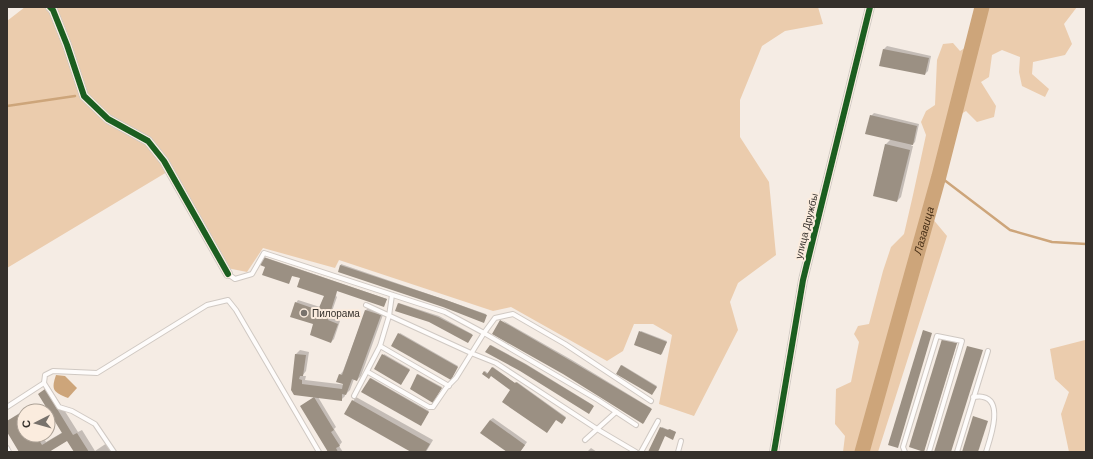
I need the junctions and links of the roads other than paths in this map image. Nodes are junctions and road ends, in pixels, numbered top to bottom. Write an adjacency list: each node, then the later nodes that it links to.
1 (50, 7): 3 (street)
2 (870, 7): 31 (street, улица Дружбы)
3 (228, 274): 4 (lane)
4 (392, 295): 6 (lane); 7 (lane)
5 (366, 306): 6 (lane)
6 (389, 316): 8 (lane); 10 (lane)
7 (484, 333): 10 (lane); 16 (lane); 18 (lane)
8 (380, 346): 11 (lane); 13 (lane)
9 (988, 351): 15 (lane)
10 (471, 353): 13 (lane); 21 (lane)
11 (368, 372): 13 (lane); 14 (lane)
12 (44, 383): 17 (lane); 26 (lane); 27 (lane)
13 (448, 386)
14 (354, 396)
15 (973, 397): 34 (lane); 35 (lane)
16 (651, 400)
17 (7, 407)
18 (616, 412): 20 (lane); 21 (lane)
19 (658, 421): 29 (lane)
20 (636, 425)
21 (597, 429): 22 (lane); 28 (lane)
22 (585, 440)
23 (681, 441): 30 (lane)
24 (7, 448): 25 (lane)
25 (9, 452)
26 (114, 452)
27 (319, 452)
28 (636, 452)
29 (641, 452)
30 (678, 452)
31 (774, 452)
32 (905, 452): 33 (lane)
33 (929, 452)
34 (957, 452)
35 (986, 452)

